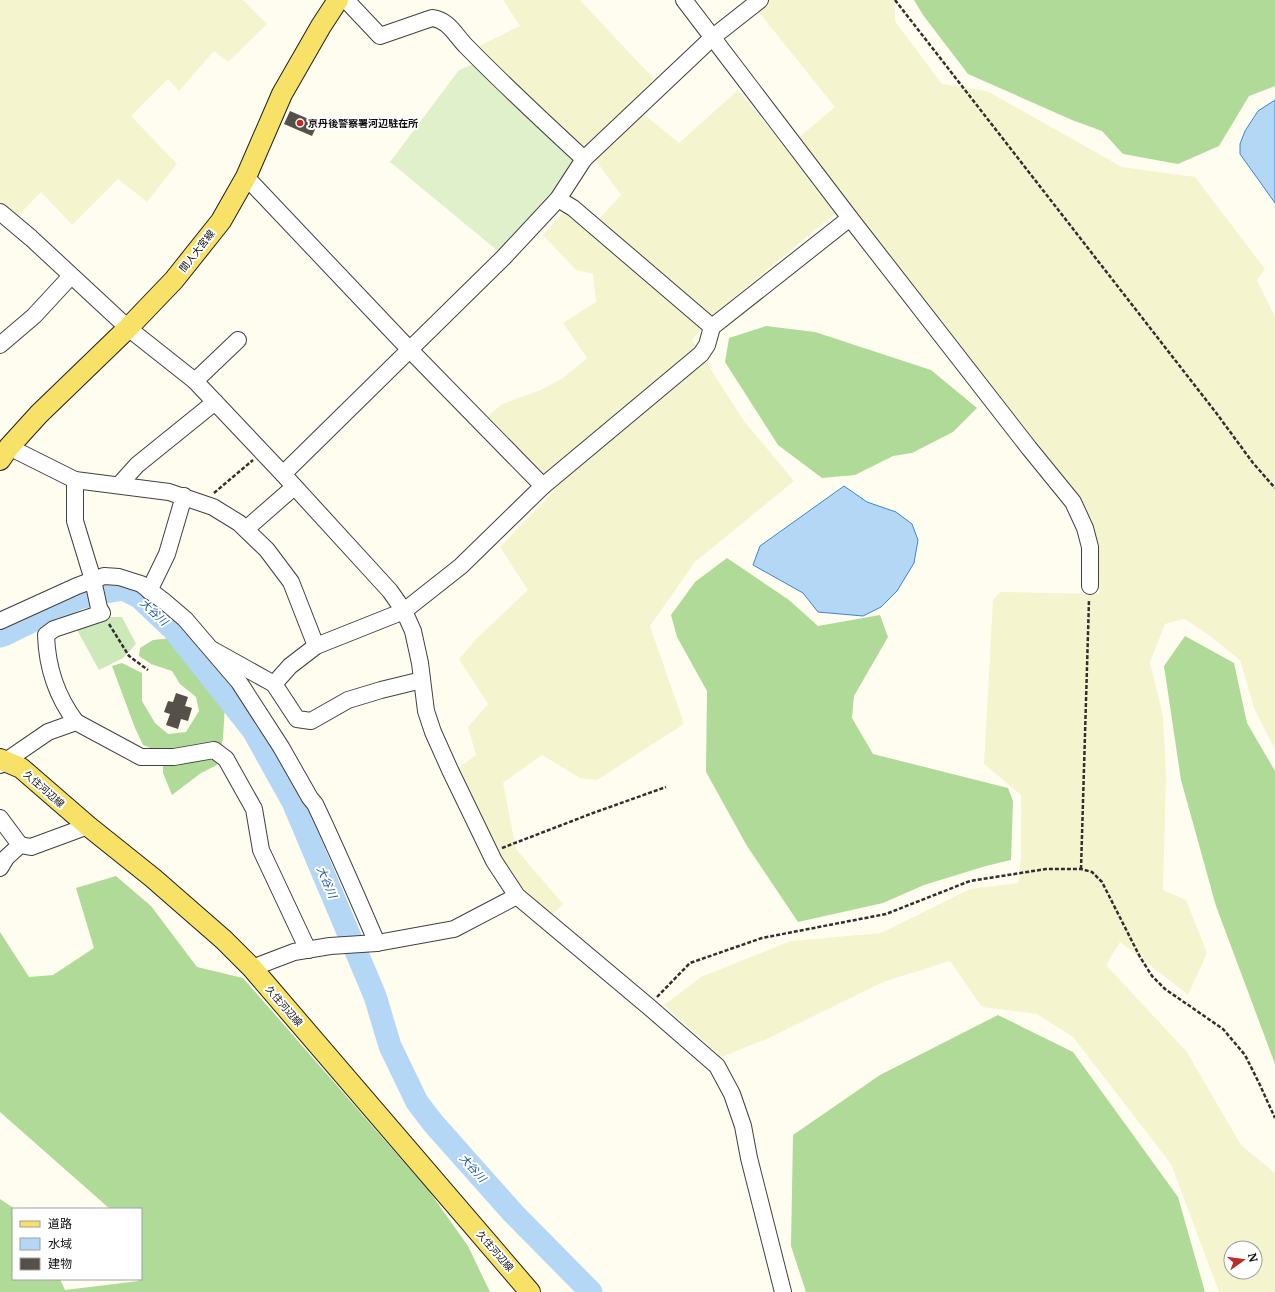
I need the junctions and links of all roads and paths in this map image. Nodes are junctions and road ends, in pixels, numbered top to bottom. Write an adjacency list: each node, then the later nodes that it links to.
1 (338, 0): 8 (main road, 間人大宮線)
2 (346, 0): 7 (street)
3 (684, 0): 6 (street)
4 (760, 0): 6 (street)
5 (895, 0): 27 (path)
6 (713, 37): 7 (street); 11 (street)
7 (584, 159): 9 (street)
8 (246, 177): 14 (main road, 間人大宮線); 17 (street)
9 (558, 199): 13 (street); 17 (street)
10 (0, 212): 12 (street)
11 (850, 218): 13 (street); 32 (street)
12 (71, 276): 14 (street); 16 (street)
13 (712, 327): 25 (street)
14 (128, 328): 18 (street); 21 (main road, 間人大宮線)
15 (238, 340): 18 (street)
16 (0, 345)
17 (410, 350): 22 (street); 25 (street)
18 (194, 381): 19 (street)
19 (215, 402): 20 (street); 24 (street)
20 (262, 452): 22 (street); 29 (path)
21 (5, 454): 23 (street)
22 (283, 474): 26 (street)
23 (76, 480): 24 (street); 31 (street)
24 (119, 485): 28 (street)
25 (543, 486): 35 (street)
26 (294, 487): 30 (street); 35 (street)
27 (1275, 488)
28 (184, 496): 29 (street); 33 (street)
29 (202, 503): 30 (street)
30 (246, 529): 37 (street)
31 (94, 584): 33 (street); 34 (street); 36 (street)
32 (1090, 586): 50 (path)
33 (149, 590): 38 (street)
34 (101, 611): 39 (path); 42 (street)
35 (404, 611): 37 (street); 40 (street)
36 (0, 621)
37 (316, 646): 41 (street)
38 (213, 650): 41 (street); 52 (street)
39 (148, 670)
40 (422, 680): 41 (street); 48 (street)
41 (274, 684)
42 (76, 722): 43 (street); 53 (street)
43 (2, 762): 46 (main road, 久住河辺線)
44 (666, 787): 48 (path)
45 (0, 818): 47 (street)
46 (88, 826): 47 (street); 54 (main road, 久住河辺線)
47 (20, 845): 49 (street)
48 (490, 853): 51 (street)
49 (0, 868)
50 (1082, 869): 55 (path); 56 (path)
51 (517, 896): 52 (street); 55 (street)
52 (377, 943): 53 (street)
53 (308, 950): 54 (street)
54 (252, 968): 57 (main road, 久住河辺線)
55 (648, 1006): 58 (street)
56 (1275, 1118)
57 (530, 1292)
58 (783, 1292)

